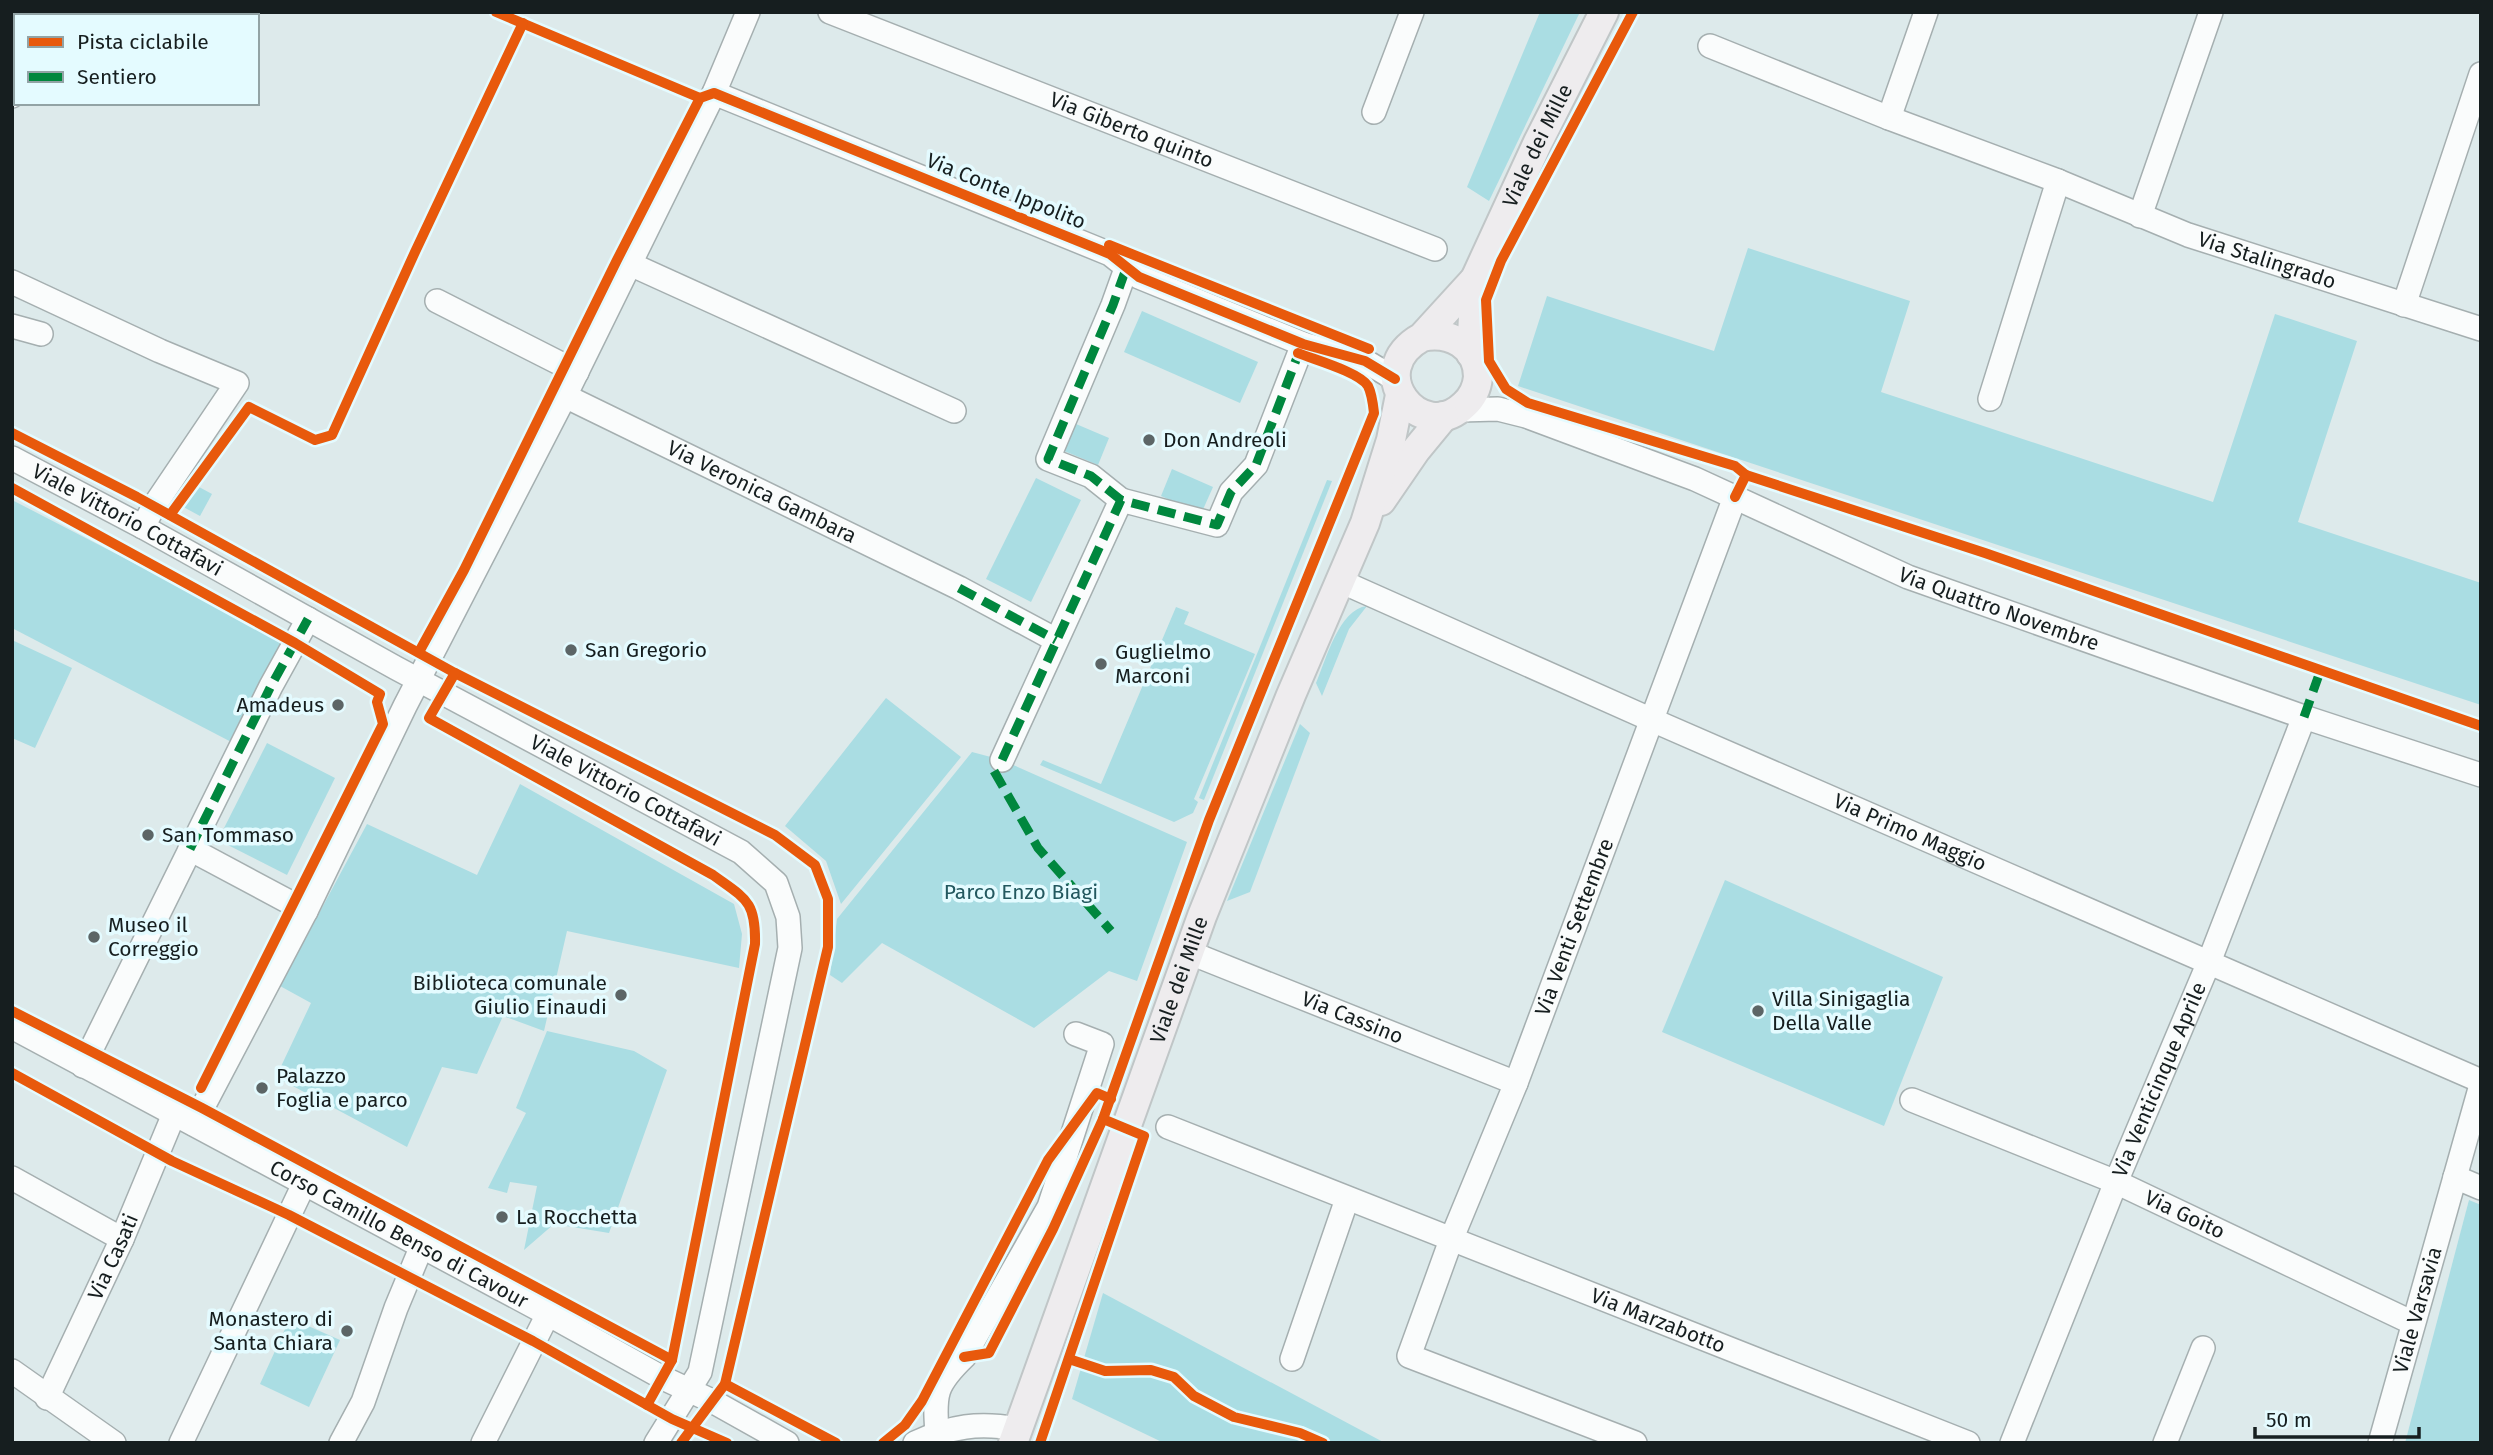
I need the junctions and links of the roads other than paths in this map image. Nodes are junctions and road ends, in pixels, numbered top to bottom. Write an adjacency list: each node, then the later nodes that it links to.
1 (748, 12): 9 (street)
2 (830, 12): 14 (street, Via Giberto quinto)
3 (1412, 12): 10 (street)
4 (1604, 12): 17 (main road, Viale dei Mille)
5 (1926, 12): 11 (street)
6 (2211, 12): 13 (street)
7 (1710, 46): 11 (street, Via Stalingrado)
8 (2481, 74): 20 (street)
9 (714, 93): 15 (street); 16 (street, Via Conte Ippolito)
10 (1374, 112)
11 (1889, 118): 12 (street, Via Stalingrado)
12 (2058, 181): 13 (street, Via Stalingrado); 30 (street)
13 (2140, 216): 20 (street, Via Stalingrado)
14 (1435, 249)
15 (630, 264): 27 (street); 31 (street)
16 (1127, 266): 25 (street, Via Conte Ippolito); 36 (street)
17 (1475, 279): 24 (main road, Viale dei Mille); 26 (main road, Viale dei Mille)
18 (12, 282): 38 (street)
19 (437, 301): 27 (street)
20 (2404, 305): 22 (street, Via Stalingrado)
21 (12, 326): 23 (street)
22 (2481, 329)
23 (41, 334)
24 (1422, 337): 26 (main road); 28 (main road, Viale dei Mille)
25 (1303, 344): 28 (street, Via Conte Ippolito); 36 (street)
26 (1474, 365): 32 (main road, Viale dei Mille); 33 (street, Via Quattro Novembre)
27 (577, 372): 29 (street)
28 (1398, 387): 32 (main road); 37 (main road, Viale dei Mille)
29 (565, 396): 41 (street, Via Veronica Gambara); 42 (street)
30 (1990, 399)
31 (954, 411)
32 (1452, 413): 33 (street, Via Quattro Novembre); 37 (main road, Viale dei Mille)
33 (1526, 415): 35 (street, Via Quattro Novembre)
34 (12, 458): 38 (street, Viale Vittorio Cottafavi)
35 (1735, 497): 43 (street, Via Quattro Novembre); 44 (street, Via Venti Settembre)
36 (1121, 500): 41 (street)
37 (1365, 523): 39 (main road, Viale dei Mille)
38 (143, 527): 40 (street, Viale Vittorio Cottafavi)
39 (1340, 581): 44 (street, Via Primo Maggio); 49 (main road, Viale dei Mille)
40 (308, 619): 42 (street, Viale Vittorio Cottafavi); 47 (street)
41 (1056, 640): 45 (street)
42 (419, 680): 48 (street, Via Casati); 73 (street, Viale Vittorio Cottafavi)
43 (2304, 717): 46 (street, Via Quattro Novembre); 50 (street, Via Venticinque Aprile)
44 (1652, 720): 50 (street, Via Primo Maggio); 54 (street, Via Venti Settembre)
45 (1002, 760)
46 (2481, 775)
47 (190, 849): 48 (street); 53 (street)
48 (306, 911): 57 (street, Via Casati)
49 (1188, 952): 54 (street, Via Cassino); 76 (main road, Viale dei Mille)
50 (2209, 962): 55 (street, Via Primo Maggio); 61 (street, Via Venticinque Aprile)
51 (12, 1027): 53 (street, Corso Camillo Benso di Cavour)
52 (1076, 1034): 75 (street)
53 (83, 1066): 57 (street, Corso Camillo Benso di Cavour)
54 (1516, 1083): 66 (street, Via Venti Settembre)
55 (2481, 1083): 59 (street, Viale Varsavia)
56 (1912, 1100): 61 (street, Via Goito)
57 (184, 1119): 62 (street, Corso Camillo Benso di Cavour); 65 (street, Via Casati)
58 (1168, 1126): 64 (street, Via Marzabotto)
59 (2455, 1177): 63 (street); 69 (street, Viale Varsavia)
60 (12, 1178): 65 (street)
61 (2116, 1182): 69 (street, Via Goito); 86 (street, Via Venticinque Aprile)
62 (304, 1184): 67 (street, Corso Camillo Benso di Cavour); 78 (street)
63 (2481, 1188)
64 (1347, 1199): 66 (street, Via Marzabotto); 71 (street)
65 (122, 1239): 74 (street, Via Casati)
66 (1451, 1240): 84 (street, Via Venti Settembre); 85 (street, Via Marzabotto)
67 (421, 1248): 68 (street, Corso Camillo Benso di Cavour); 79 (street)
68 (548, 1314): 73 (street, Corso Camillo Benso di Cavour); 80 (street)
69 (2413, 1323): 88 (street, Viale Varsavia)
70 (2203, 1348): 87 (street)
71 (1292, 1359)
72 (12, 1371): 74 (street)
73 (690, 1390): 81 (street, Viale Vittorio Cottafavi); 82 (street, Corso Camillo Benso di Cavour)
74 (47, 1398): 77 (street)
75 (937, 1433): 76 (street); 83 (street)
76 (1015, 1436)
77 (114, 1443)
78 (181, 1443)
79 (341, 1443)
80 (483, 1443)
81 (656, 1443)
82 (787, 1443)
83 (915, 1443)
84 (1635, 1443)
85 (1968, 1443)
86 (2012, 1443)
87 (2165, 1443)
88 (2380, 1443)

